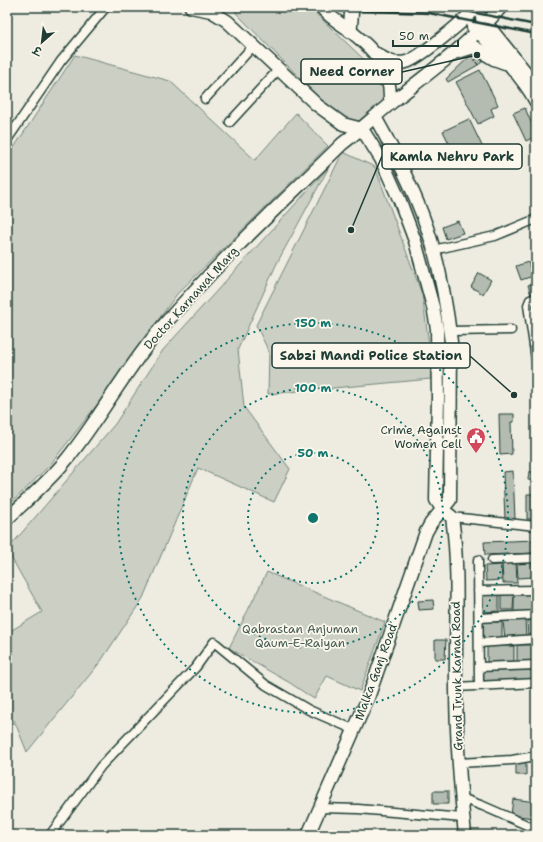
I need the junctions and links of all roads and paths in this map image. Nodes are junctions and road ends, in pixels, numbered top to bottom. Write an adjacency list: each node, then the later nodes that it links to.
1 (106, 7): 25 (street)
2 (191, 7): 9 (main road)
3 (224, 7): 9 (main road)
4 (321, 7): 11 (main road)
5 (352, 7): 11 (main road)
6 (502, 7): 10 (main road, Doctor Karnawal Marg)
7 (476, 8): 8 (main road); 10 (main road)
8 (465, 19): 10 (main road); 14 (main road)
9 (227, 21): 12 (main road)
10 (482, 28): 13 (main road, Doctor Karnawal Marg); 15 (main road); 17 (main road)
11 (350, 31): 14 (main road)
12 (254, 45): 16 (main road); 18 (street)
13 (455, 53): 15 (main road); 20 (main road, Doctor Karnawal Marg)
14 (377, 54): 20 (main road)
15 (509, 65): 19 (main road)
16 (279, 69): 22 (street); 23 (main road)
17 (536, 85)
18 (205, 99)
19 (536, 102)
20 (390, 104): 21 (main road, Doctor Karnawal Marg)
21 (375, 117): 24 (main road, Doctor Karnawal Marg); 28 (main road)
22 (230, 122)
23 (343, 124): 24 (main road); 26 (main road)
24 (362, 129): 26 (main road, Doctor Karnawal Marg); 30 (main road, Grand Trunk Karnal Road)
25 (7, 140)
26 (342, 144): 35 (main road, Doctor Karnawal Marg)
27 (536, 219): 28 (street)
28 (433, 250): 31 (main road)
29 (536, 298): 33 (street)
30 (436, 322): 31 (main road); 34 (main road, Grand Trunk Karnal Road)
31 (449, 325): 32 (street); 34 (main road)
32 (511, 330)
33 (536, 360)
34 (447, 514): 36 (street); 50 (main road, Grand Trunk Karnal Road); 51 (main road, Malka Ganj Road)
35 (7, 519)
36 (536, 526)
37 (536, 558): 39 (street)
38 (478, 560): 41 (street)
39 (492, 560)
40 (536, 590): 41 (street)
41 (478, 591): 43 (street)
42 (536, 615): 43 (street)
43 (479, 618): 45 (street)
44 (536, 639): 45 (street)
45 (479, 643): 47 (street)
46 (536, 665): 47 (street)
47 (479, 667): 49 (street)
48 (536, 683): 49 (street)
49 (479, 685): 50 (street)
50 (456, 687): 53 (main road, Grand Trunk Karnal Road)
51 (355, 730): 55 (main road, Malka Ganj Road); 58 (street)
52 (536, 756): 53 (street)
53 (459, 763): 54 (main road, Grand Trunk Karnal Road)
54 (461, 798): 56 (main road, Grand Trunk Karnal Road); 57 (street)
55 (320, 808): 56 (street); 59 (main road, Malka Ganj Road)
56 (463, 818): 60 (main road, Grand Trunk Karnal Road)
57 (536, 829)
58 (50, 835)
59 (308, 835)
60 (465, 835)

